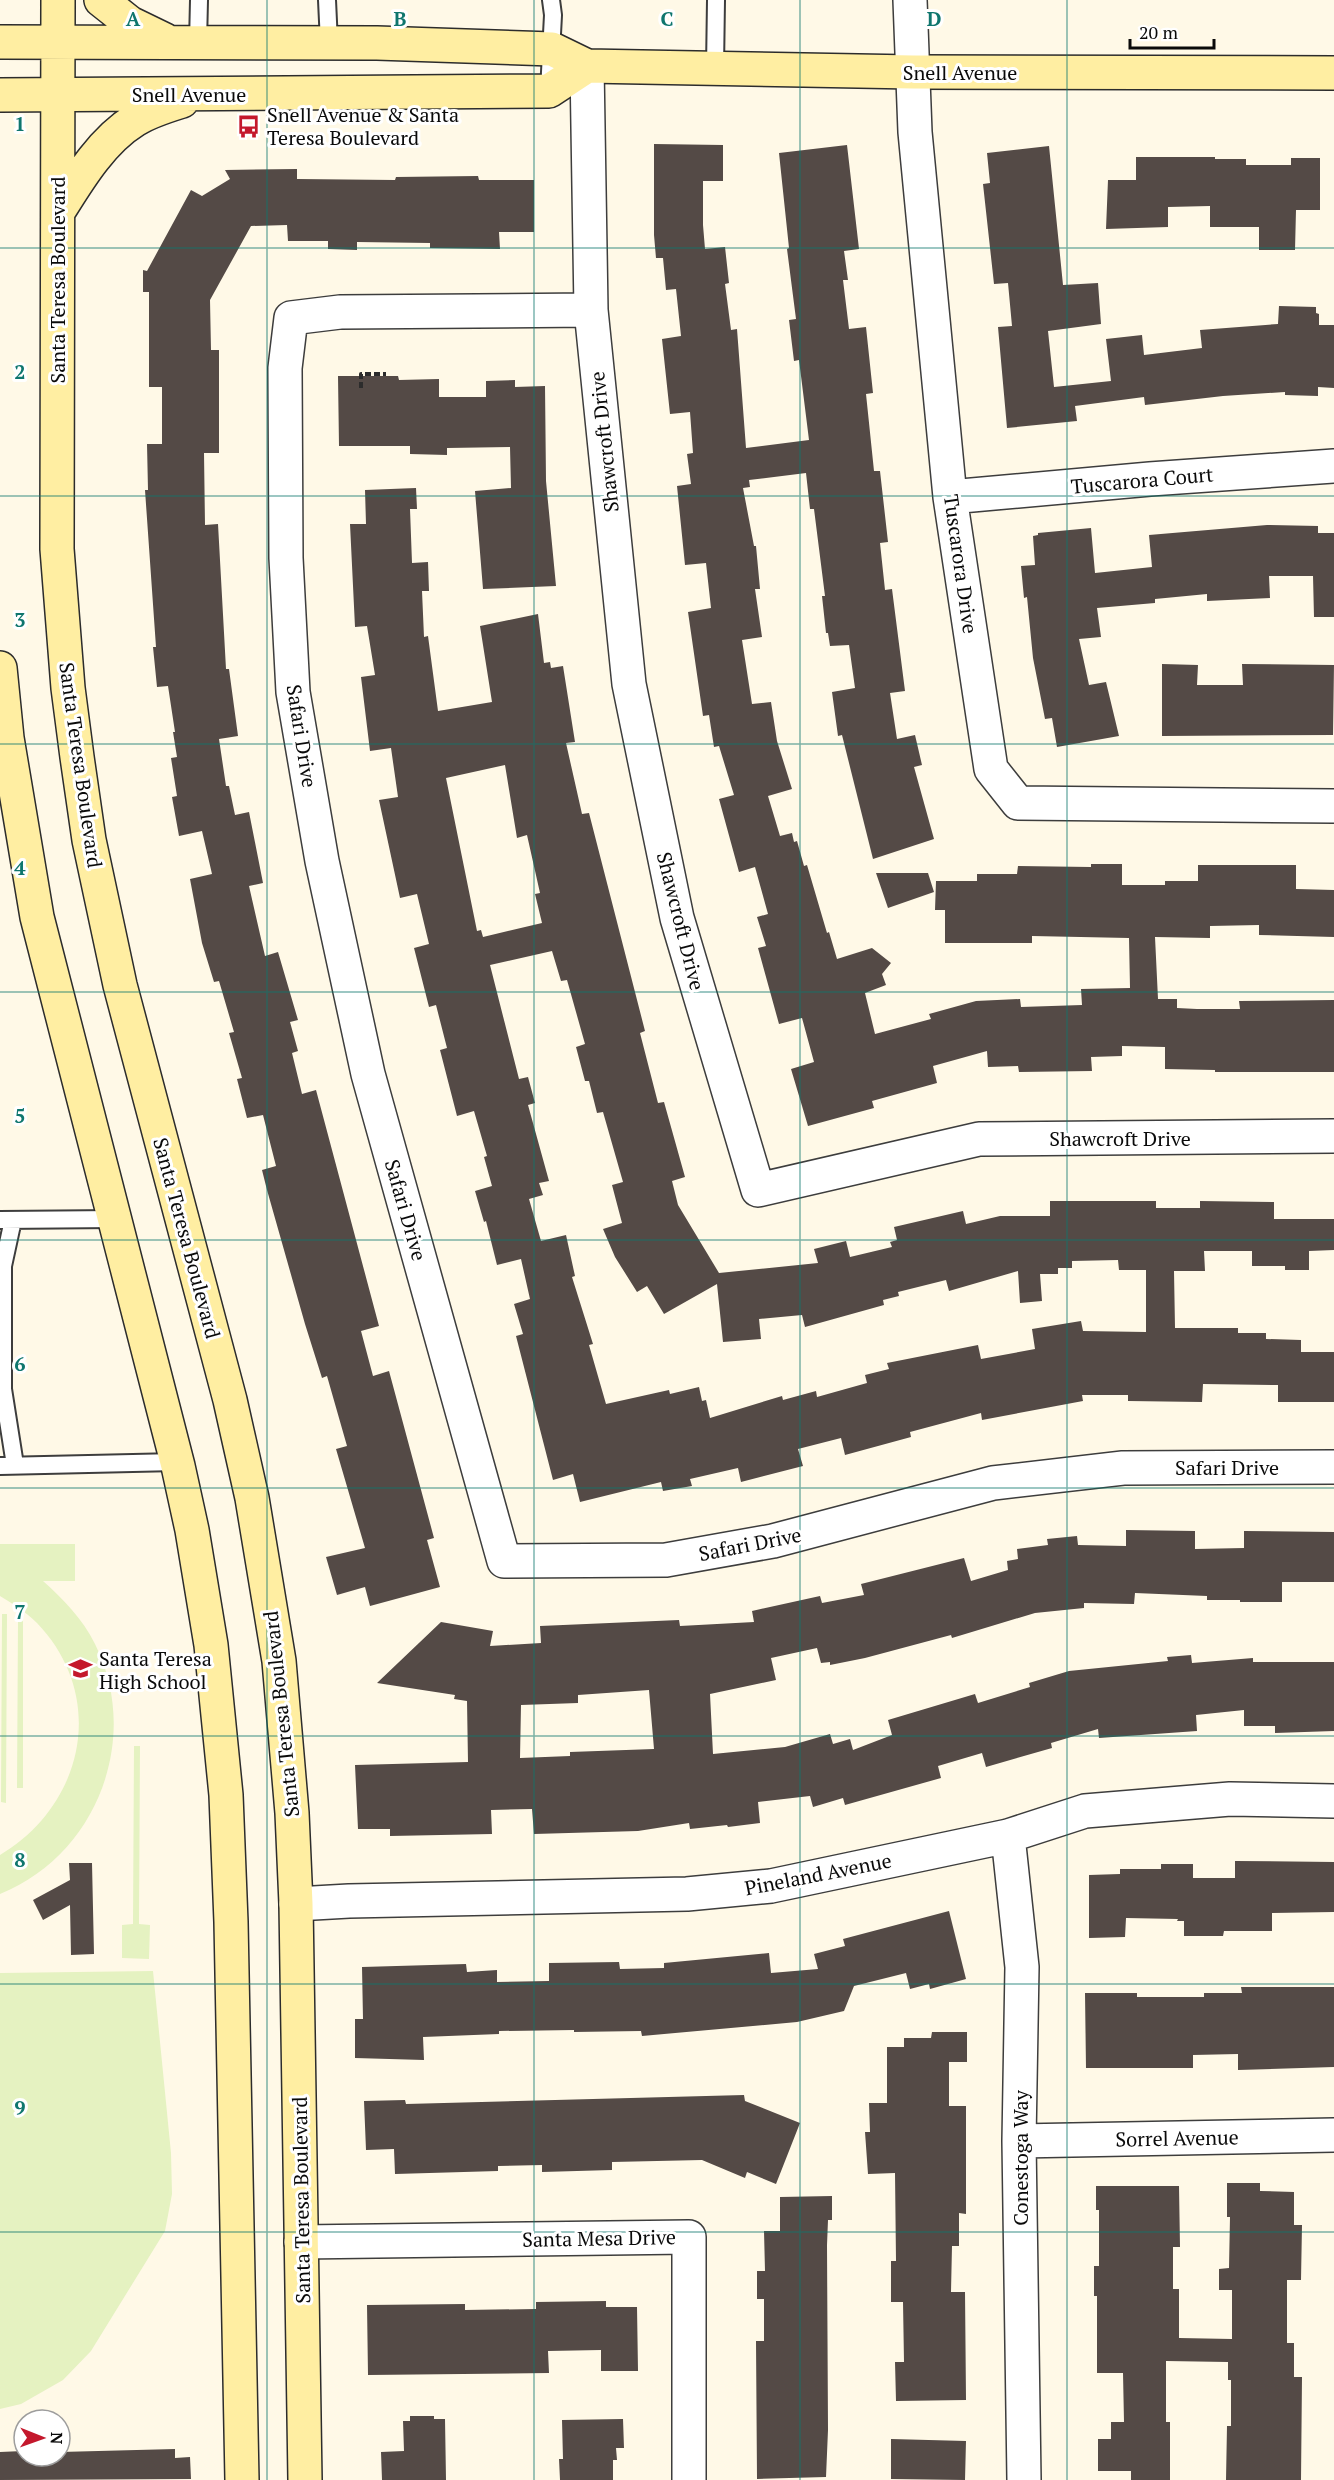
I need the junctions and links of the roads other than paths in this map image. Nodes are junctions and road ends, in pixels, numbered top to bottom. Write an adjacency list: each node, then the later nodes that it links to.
1 (58, 0): 9 (main road, Santa Teresa Boulevard)
2 (102, 0): 10 (main road)
3 (199, 0): 10 (lane)
4 (327, 0): 11 (lane)
5 (551, 0): 12 (lane)
6 (716, 0): 14 (lane)
7 (910, 0): 15 (street, Tuscarora Drive)
8 (0, 42): 9 (main road, Snell Avenue)
9 (58, 42): 10 (main road, Snell Avenue); 20 (main road, Santa Teresa Boulevard)
10 (184, 42): 11 (main road, Snell Avenue)
11 (328, 43): 12 (main road, Snell Avenue)
12 (552, 48): 13 (main road, Snell Avenue); 17 (lane)
13 (587, 66): 14 (main road, Snell Avenue); 17 (main road); 22 (street, Shawcroft Drive)
14 (715, 68): 15 (main road, Snell Avenue)
15 (913, 72): 16 (main road, Snell Avenue); 24 (street, Tuscarora Drive)
16 (1334, 73)
17 (549, 91): 18 (main road, Snell Avenue)
18 (202, 94): 20 (main road, Snell Avenue); 21 (main road)
19 (0, 95): 20 (main road, Snell Avenue)
20 (57, 95): 21 (main road, Santa Teresa Boulevard)
21 (58, 212): 35 (main road, Santa Teresa Boulevard)
22 (591, 310): 27 (street, Shawcroft Drive); 32 (street, Safari Drive)
23 (1334, 466): 24 (street, Tuscarora Court)
24 (950, 497): 26 (street, Tuscarora Drive)
25 (0, 668): 28 (main road)
26 (1334, 806)
27 (1334, 1136)
28 (116, 1219): 29 (lane); 30 (main road)
29 (7, 1220): 31 (lane)
30 (177, 1461): 31 (lane); 39 (main road)
31 (7, 1466)
32 (1334, 1467)
33 (1334, 1801): 34 (street, Pineland Avenue)
34 (1008, 1836): 35 (street, Pineland Avenue); 37 (street, Conestoga Way)
35 (296, 1904): 38 (main road, Santa Teresa Boulevard)
36 (1334, 2135): 37 (street, Sorrel Avenue)
37 (1019, 2141): 42 (street, Conestoga Way)
38 (301, 2242): 40 (main road, Santa Teresa Boulevard); 41 (street, Santa Mesa Drive)
39 (242, 2480)
40 (305, 2480)
41 (689, 2480)
42 (1024, 2480)

